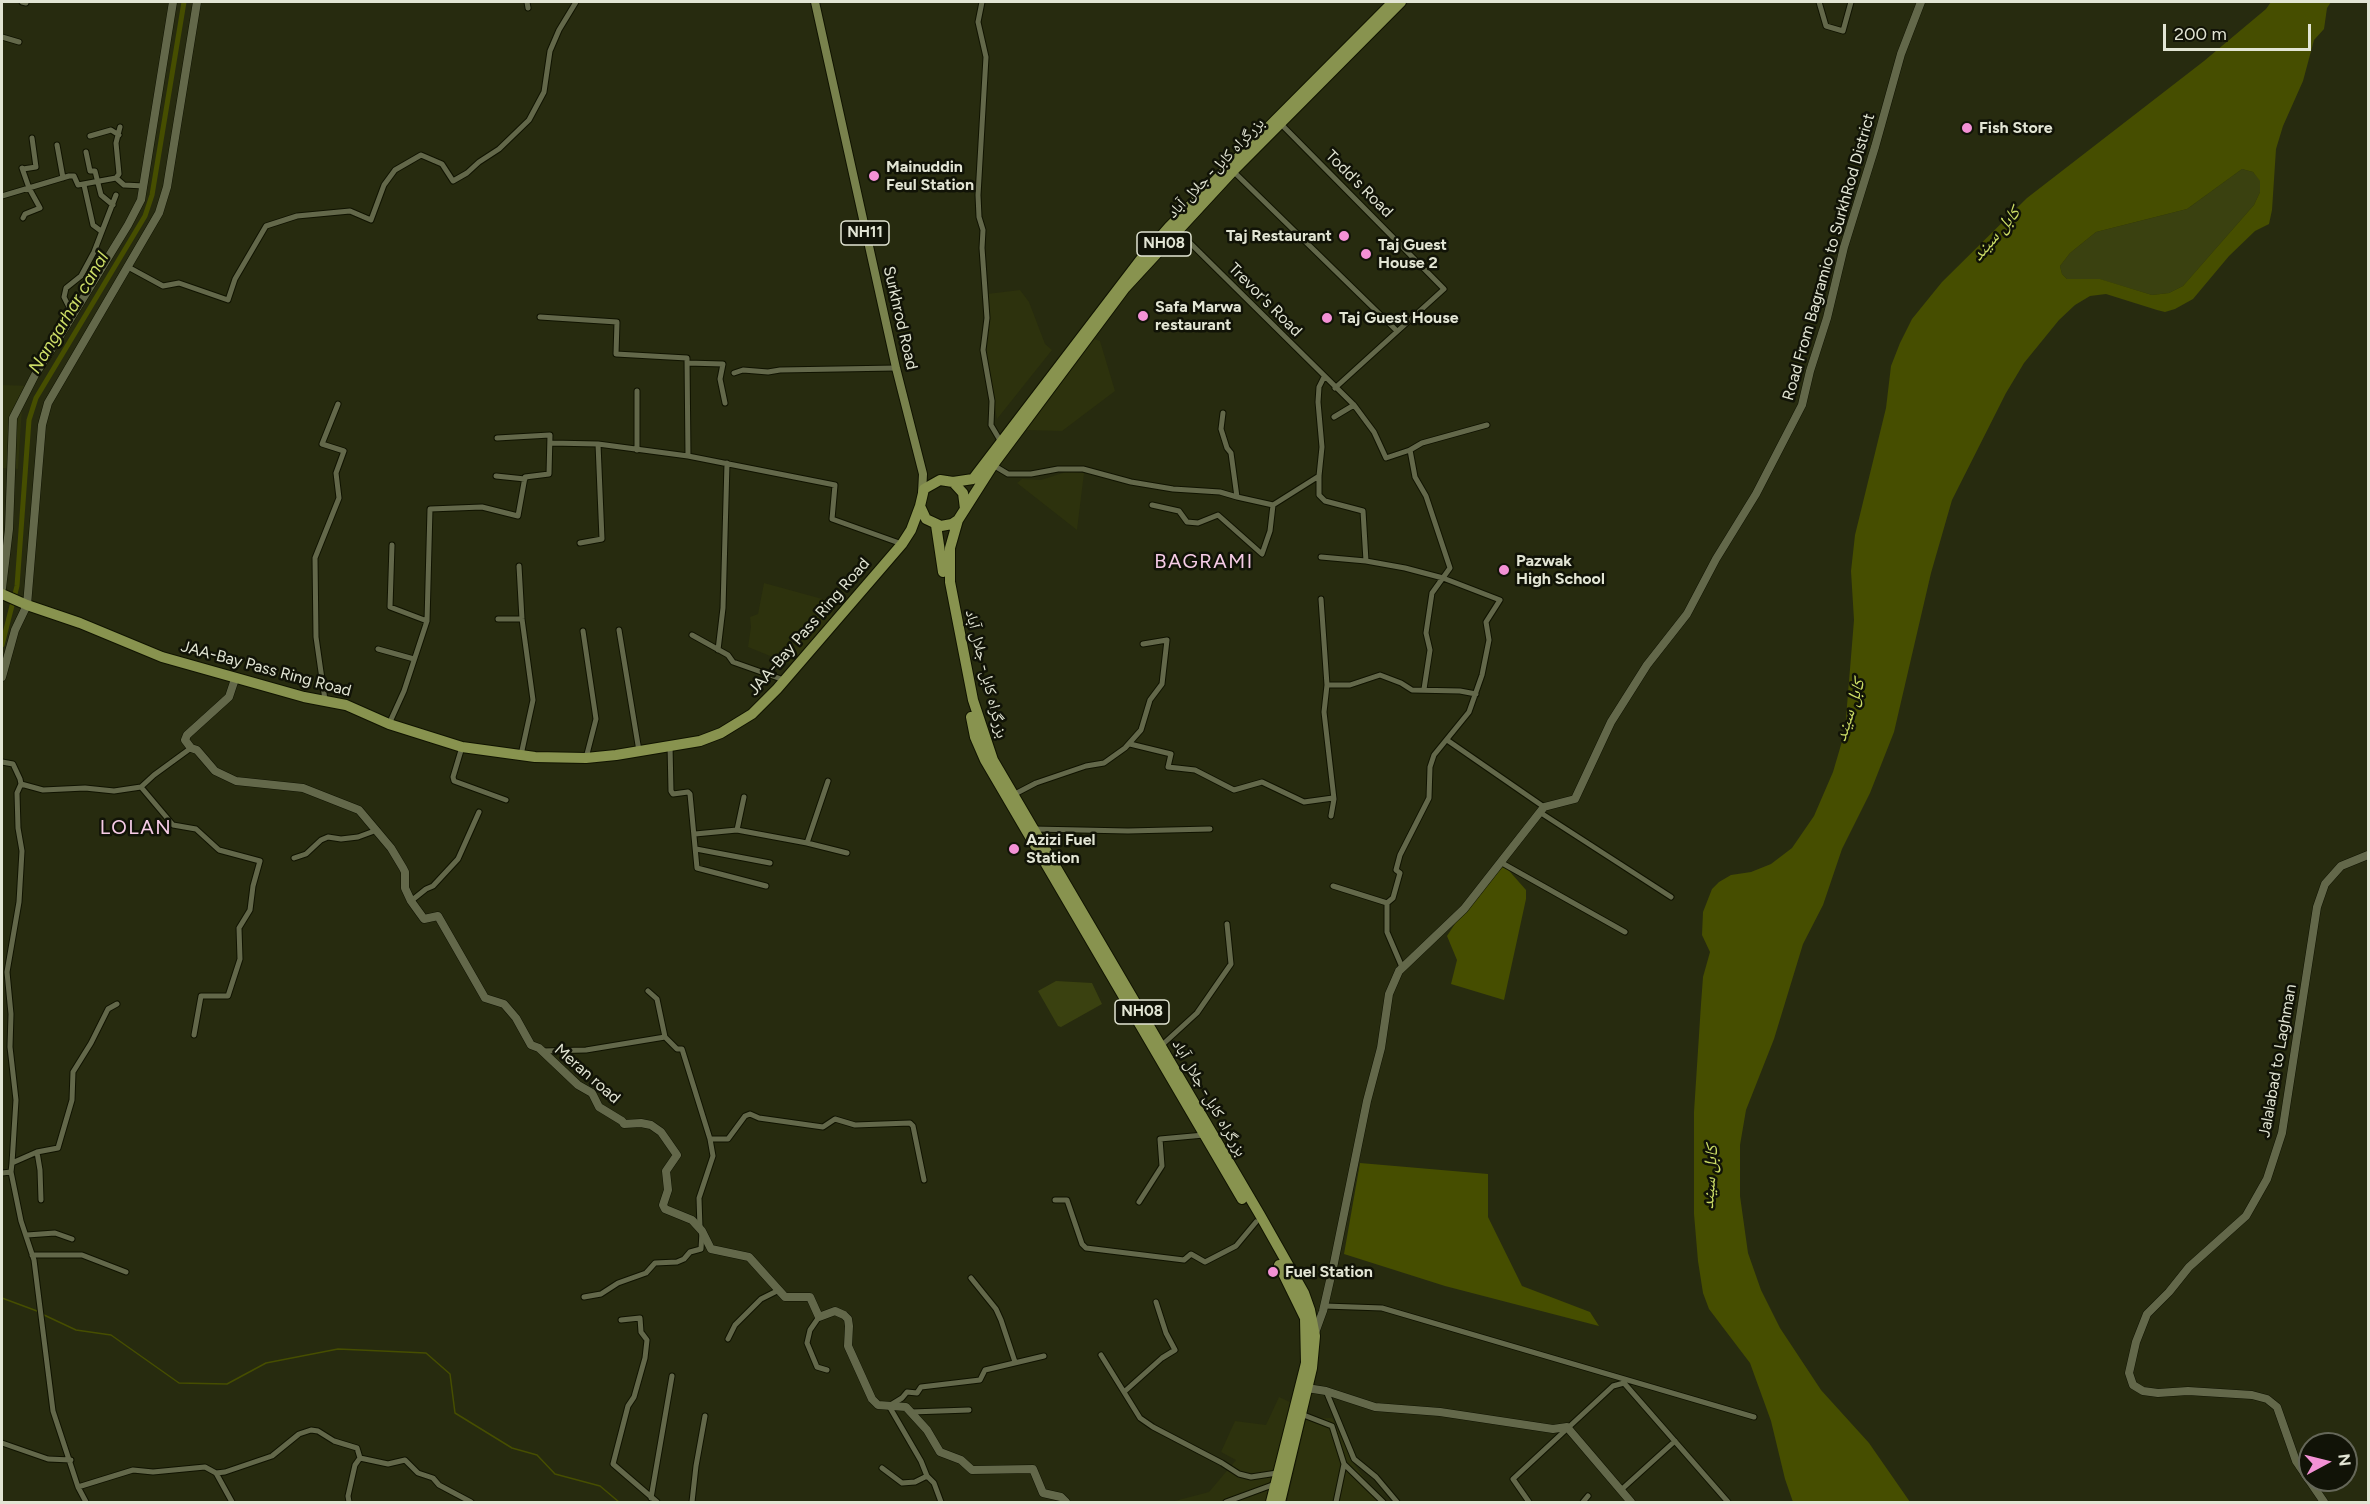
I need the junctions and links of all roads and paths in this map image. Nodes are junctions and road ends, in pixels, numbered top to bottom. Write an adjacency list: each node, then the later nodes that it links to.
1 (173, 2): 26 (street)
2 (197, 2): 34 (street)
3 (576, 2): 34 (street)
4 (815, 2): 39 (main road, Surkhrod Road / NH11)
5 (982, 2): 53 (street)
6 (1393, 2): 53 (highway, بزرگراه کابل- جلال آباد / NH08)
7 (1401, 2): 13 (highway, بزرگراه کابل- جلال آباد / NH08)
8 (1819, 2): 9 (street)
9 (1851, 2)
10 (1921, 2): 118 (street, Road From Bagramio to SurkhRod District)
11 (2, 38): 12 (street)
12 (19, 42)
13 (1280, 123): 21 (highway, بزرگراه کابل- جلال آباد / NH08); 37 (street, Todd's Road)
14 (120, 127): 15 (street)
15 (119, 135): 16 (street); 23 (street)
16 (90, 136)
17 (32, 138): 27 (street)
18 (57, 145): 22 (street)
19 (86, 152): 20 (street)
20 (90, 171): 24 (street); 25 (street)
21 (1233, 171): 32 (highway, بزرگراه کابل- جلال آباد / NH08); 37 (street)
22 (63, 178): 25 (street); 27 (street)
23 (116, 178): 24 (street); 26 (street)
24 (98, 181): 25 (street); 30 (street)
25 (87, 184): 33 (street)
26 (144, 186): 36 (street)
27 (29, 188): 29 (street); 31 (street)
28 (116, 195): 30 (street)
29 (2, 196)
30 (113, 205): 33 (street)
31 (23, 218)
32 (1177, 230): 41 (street, Trevor's Road); 59 (highway, بزرگراه کابل- جلال آباد / NH08)
33 (101, 231): 36 (street)
34 (128, 267): 82 (street)
35 (540, 317): 38 (street)
36 (64, 330): 60 (street)
37 (1397, 331): 42 (street)
38 (687, 363): 44 (street); 56 (street)
39 (896, 368): 40 (street); 58 (main road, Surkhrod Road / NH11)
40 (734, 373)
41 (1324, 377): 42 (street, Trevor's Road); 62 (street)
42 (1335, 388): 46 (street, Trevor's Road)
43 (637, 391): 54 (street)
44 (725, 403)
45 (338, 404): 100 (street)
46 (1354, 405): 48 (street); 55 (street, Trevor's Road)
47 (1222, 413): 66 (street)
48 (1334, 417)
49 (1487, 424): 55 (street)
50 (496, 438): 51 (street)
51 (551, 443): 52 (street); 63 (street)
52 (598, 444): 54 (street); 73 (street)
53 (1002, 444): 65 (highway, بزرگراه کابل- جلال آباد / NH08)
54 (637, 450): 56 (street)
55 (1410, 450): 79 (street)
56 (688, 456): 57 (street)
57 (727, 463): 74 (street); 92 (street)
58 (920, 464): 64 (main road); 67 (main road, Surkhrod Road / NH11)
59 (993, 465): 66 (street); 70 (highway, بزرگراه کابل- جلال آباد / NH08)
60 (6, 469): 80 (street)
61 (496, 476): 63 (street)
62 (1319, 476): 69 (street); 77 (street)
63 (525, 479): 85 (street)
64 (940, 480): 65 (highway, بزرگراه کابل- جلال آباد / NH08); 67 (highway)
65 (953, 482): 70 (highway, بزرگراه کابل- جلال آباد / NH08)
66 (1237, 497): 69 (street)
67 (921, 500): 71 (highway, بزرگراه کابل- جلال آباد / NH08); 72 (highway, JAA-Bay Pass Ring Road)
68 (1152, 505): 69 (street)
69 (1273, 505)
70 (960, 517): 71 (highway); 86 (highway, بزرگراه کابل- جلال آباد / NH08)
71 (934, 524): 72 (highway); 86 (highway, بزرگراه کابل- جلال آباد / NH08)
72 (911, 530): 74 (highway, JAA-Bay Pass Ring Road)
73 (580, 543)
74 (902, 544): 96 (highway, JAA-Bay Pass Ring Road)
75 (392, 545): 85 (street)
76 (1320, 557): 77 (street)
77 (1366, 561): 79 (street)
78 (519, 566): 84 (street)
79 (1443, 578): 98 (street); 99 (street)
80 (3, 592): 82 (highway, JAA-Bay Pass Ring Road)
81 (1321, 599): 97 (street)
82 (27, 605): 94 (street); 95 (highway, JAA-Bay Pass Ring Road)
83 (498, 619): 84 (street)
84 (522, 619): 108 (street)
85 (427, 621): 93 (street)
86 (954, 626): 115 (highway, بزرگراه کابل- جلال آباد / NH08)
87 (619, 630): 107 (street)
88 (583, 631): 109 (street)
89 (692, 635): 92 (street)
90 (1143, 644): 103 (street)
91 (378, 649): 93 (street)
92 (718, 650): 96 (street)
93 (414, 658): 101 (street)
94 (2, 677)
95 (235, 679): 100 (highway, JAA-Bay Pass Ring Road); 106 (street)
96 (784, 681): 104 (highway, JAA-Bay Pass Ring Road)
97 (1327, 685): 98 (street); 116 (street)
98 (1424, 689): 99 (street)
99 (1476, 694): 102 (street)
100 (325, 700): 101 (highway, JAA-Bay Pass Ring Road)
101 (389, 724): 105 (highway, JAA-Bay Pass Ring Road)
102 (1447, 740): 118 (street); 137 (street)
103 (1130, 744): 115 (street); 116 (street)
104 (670, 745): 107 (highway, JAA-Bay Pass Ring Road); 125 (street)
105 (462, 747): 108 (highway, JAA-Bay Pass Ring Road); 117 (street)
106 (191, 748): 113 (street); 123 (street)
107 (639, 751): 109 (highway, JAA-Bay Pass Ring Road)
108 (521, 755): 109 (highway, JAA-Bay Pass Ring Road)
109 (586, 758)
110 (2, 762): 112 (street)
111 (828, 781): 126 (street)
112 (21, 784): 113 (street); 152 (street)
113 (141, 787): 144 (street)
114 (744, 797): 124 (street)
115 (1010, 797): 121 (highway, بزرگراه کابل- جلال آباد / NH08); 141 (highway, بزرگراه کابل- جلال آباد / NH08)
116 (1333, 798): 120 (street)
117 (506, 800)
118 (1543, 810): 131 (street); 135 (street)
119 (479, 812): 136 (street)
120 (1331, 816)
121 (1034, 829): 122 (street); 141 (highway, بزرگراه کابل- جلال آباد / NH08)
122 (1210, 829)
123 (376, 830): 130 (street); 136 (street)
124 (737, 830): 125 (street); 126 (street)
125 (694, 834): 127 (street)
126 (807, 843): 128 (street)
127 (696, 849): 132 (street); 133 (street)
128 (847, 853)
129 (2368, 855): 225 (street, Jalalabad to Laghman)
130 (294, 858)
131 (1502, 862): 139 (street); 140 (street)
132 (770, 863)
133 (766, 886)
134 (1333, 886): 137 (street)
135 (1671, 897)
136 (411, 902): 147 (street, Meran road)
137 (1387, 903): 140 (street)
138 (1227, 924): 146 (street)
139 (1624, 932)
140 (1402, 967): 170 (street)
141 (1117, 977): 146 (highway, بزرگراه کابل- جلال آباد / NH08)
142 (648, 991): 145 (street)
143 (117, 1004): 151 (street)
144 (194, 1035)
145 (665, 1037): 147 (street); 150 (street)
146 (1156, 1043): 148 (highway, بزرگراه کابل- جلال آباد / NH08)
147 (540, 1051): 160 (street, Meran road)
148 (1198, 1117): 149 (highway, بزرگراه کابل- جلال آباد / NH08); 164 (highway, بزرگراه کابل- جلال آباد / NH08)
149 (1204, 1136): 158 (street); 159 (highway, بزرگراه کابل- جلال آباد / NH08)
150 (710, 1139): 155 (street); 160 (street)
151 (36, 1152): 152 (street); 156 (street)
152 (12, 1163): 153 (street)
153 (11, 1172): 154 (street); 161 (street)
154 (2, 1173)
155 (924, 1180)
156 (41, 1200)
157 (1055, 1200): 159 (street)
158 (1139, 1202)
159 (1256, 1221): 164 (highway, بزرگراه کابل- جلال آباد / NH08)
160 (701, 1230): 167 (street, Meran road); 168 (street)
161 (27, 1235): 162 (street); 163 (street)
162 (72, 1239)
163 (32, 1255): 165 (street); 194 (street)
164 (1280, 1259): 171 (highway, بزرگراه کابل- جلال آباد / NH08); 199 (highway, بزرگراه کابل- جلال آباد / NH08)
165 (126, 1272)
166 (971, 1278): 178 (street)
167 (779, 1290): 172 (street); 175 (street)
168 (584, 1298)
169 (1156, 1302): 183 (street)
170 (1324, 1309): 171 (street); 174 (street); 189 (street)
171 (1310, 1310): 174 (highway, بزرگراه کابل- جلال آباد / NH08)
172 (819, 1317): 179 (street); 184 (street)
173 (621, 1320): 204 (street)
174 (1315, 1336): 181 (highway, بزرگراه کابل- جلال آباد / NH08)
175 (728, 1339)
176 (1101, 1355): 183 (street)
177 (1044, 1356): 178 (street)
178 (1014, 1362): 184 (street)
179 (827, 1370)
180 (672, 1376): 204 (street)
181 (1307, 1388): 182 (street); 187 (highway, بزرگراه کابل- جلال آباد / NH08)
182 (1326, 1391): 190 (street); 220 (street)
183 (1124, 1392): 199 (street)
184 (889, 1406): 186 (street); 198 (street)
185 (969, 1410): 186 (street)
186 (911, 1412): 213 (street)
187 (1301, 1414): 195 (street); 199 (highway, بزرگراه کابل- جلال آباد / NH08)
188 (705, 1416): 211 (street)
189 (1754, 1417)
190 (1567, 1427): 191 (street); 201 (street); 221 (street)
191 (1675, 1441): 201 (street); 224 (street)
192 (2, 1443): 194 (street)
193 (360, 1458): 197 (street); 208 (street); 209 (street)
194 (70, 1460): 200 (street)
195 (1344, 1464): 202 (street); 217 (street)
196 (882, 1468): 198 (street)
197 (216, 1473): 200 (street); 207 (street)
198 (927, 1476): 212 (street)
199 (1282, 1477): 214 (street); 215 (highway, بزرگراه کابل- جلال آباد / NH08); 216 (highway, بزرگراه کابل- جلال آباد / NH08)
200 (78, 1487): 205 (street)
201 (1621, 1490): 223 (street)
202 (1376, 1494): 218 (street); 219 (street)
203 (1588, 1496): 222 (street)
204 (651, 1498): 210 (street)
205 (85, 1501): 206 (street)
206 (76, 1503)
207 (232, 1503)
208 (349, 1503)
209 (471, 1503)
210 (657, 1503)
211 (692, 1503)
212 (941, 1503)
213 (1066, 1503)
214 (1226, 1503)
215 (1271, 1503)
216 (1280, 1503)
217 (1336, 1503)
218 (1375, 1503)
219 (1383, 1503)
220 (1397, 1503)
221 (1529, 1503)
222 (1583, 1503)
223 (1631, 1503)
224 (1728, 1503)
225 (2324, 1503)

